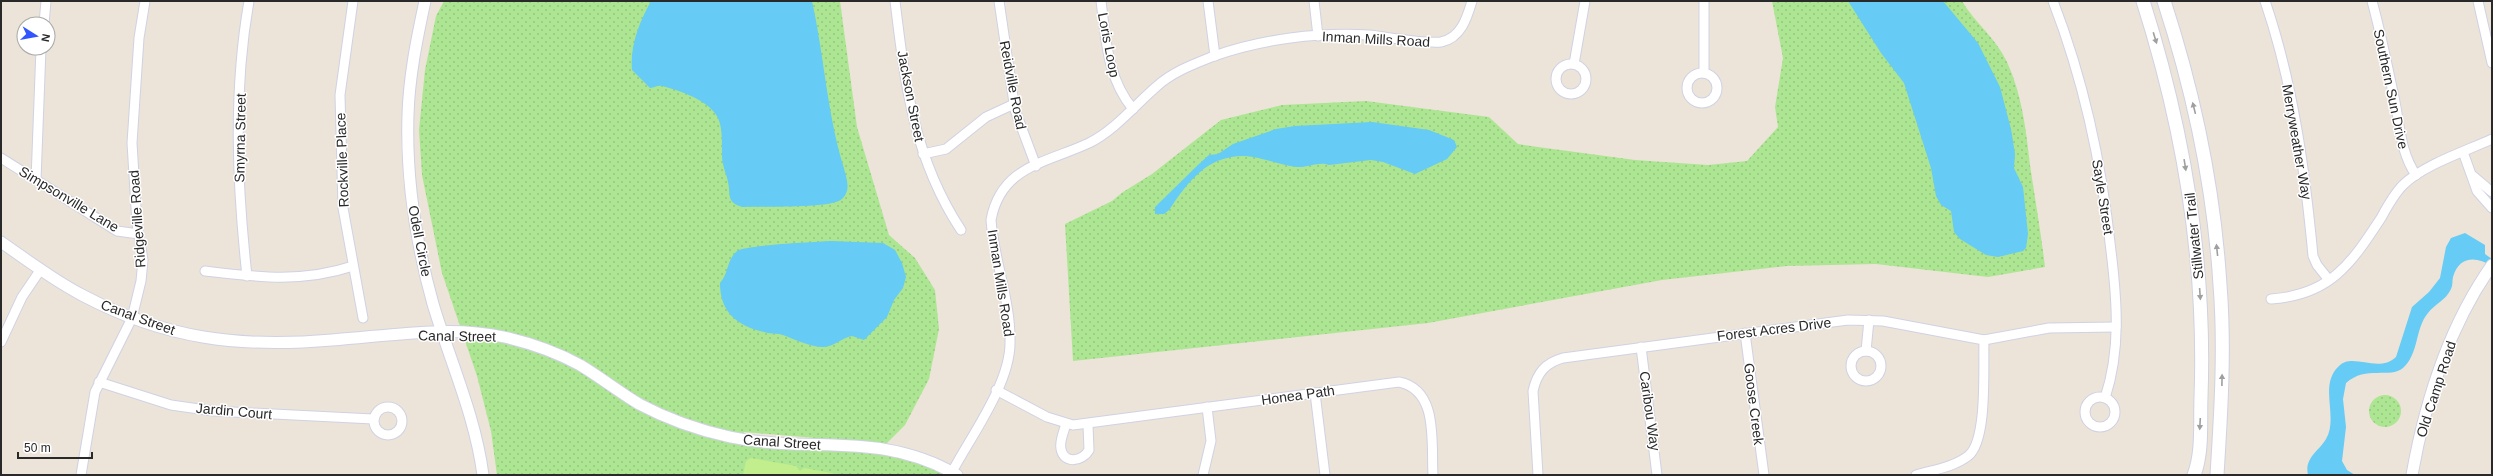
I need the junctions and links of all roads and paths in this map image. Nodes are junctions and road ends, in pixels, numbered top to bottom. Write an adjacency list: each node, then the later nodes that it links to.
1 (46, 1): 20 (street)
2 (145, 1): 40 (street, Ridgeville Road)
3 (249, 1): 46 (street, Smyrna Street)
4 (353, 1): 42 (street, Rockville Place)
5 (425, 1): 53 (street, Odell Circle)
6 (895, 1): 31 (street, Jackson Street)
7 (999, 1): 27 (street, Reidville Road)
8 (1101, 1): 28 (street, Loris Loop)
9 (1208, 1): 23 (street)
10 (1314, 1): 21 (street)
11 (1472, 1): 21 (street, Inman Mills Road)
12 (1586, 1): 25 (street)
13 (1704, 1): 26 (street)
14 (2054, 1): 52 (street, Sayle Street)
15 (2143, 1): 77 (main road, Stillwater Trail, one-way to 77)
16 (2164, 1): 78 (main road, Stillwater Trail, one-way to 16)
17 (2265, 1): 47 (street, Merryweather Way)
18 (2372, 1): 34 (street, Southern Sun Drive)
19 (2478, 1): 24 (street)
20 (45, 16)
21 (1318, 36): 23 (street, Inman Mills Road)
22 (41, 56): 36 (street)
23 (1215, 56): 28 (street, Inman Mills Road)
24 (2492, 63)
25 (1574, 64)
26 (1704, 73)
27 (1014, 104): 31 (street); 33 (street, Reidville Road)
28 (1133, 109): 33 (street, Inman Mills Road)
29 (2492, 140): 30 (street)
30 (2463, 152): 34 (street); 35 (street)
31 (923, 154): 39 (street, Jackson Street)
32 (1, 158): 36 (street, Simpsonville Lane)
33 (1036, 166): 60 (street, Inman Mills Road)
34 (2416, 175): 47 (street)
35 (2473, 176): 37 (street); 38 (street)
36 (36, 180): 40 (street, Simpsonville Lane)
37 (2492, 192)
38 (2492, 208)
39 (961, 230)
40 (139, 234): 49 (street, Ridgeville Road)
41 (1, 242): 43 (street, Canal Street)
42 (353, 266): 46 (street); 50 (street, Rockville Place)
43 (41, 269): 49 (street, Canal Street); 56 (street)
44 (2490, 269): 79 (street, Old Camp Road)
45 (205, 271): 46 (street)
46 (247, 276)
47 (2329, 280): 48 (street)
48 (2271, 299)
49 (132, 318): 53 (street, Canal Street); 59 (street, Ridgeville Road)
50 (362, 318)
51 (1870, 320): 54 (street, Forest Acres Drive); 55 (street, Forest Acres Drive); 58 (street)
52 (2116, 326): 55 (street, Forest Acres Drive); 62 (street, Sayle Street)
53 (443, 332): 67 (street, Canal Street); 69 (street, Odell Circle)
54 (1745, 333): 57 (street, Forest Acres Drive); 75 (street, Goose Creek)
55 (1984, 340): 76 (street)
56 (1, 342)
57 (1641, 347): 73 (street, Forest Acres Drive); 74 (street, Caribou Way)
58 (1866, 351)
59 (99, 382): 64 (street, Jardin Court); 68 (street, Ridgeville Road)
60 (996, 390): 65 (street, Honea Path); 67 (street, Inman Mills Road)
61 (1316, 393): 63 (street, Honea Path); 71 (street); 72 (street, Honea Path)
62 (2105, 398)
63 (1207, 407): 66 (street, Honea Path); 70 (street)
64 (373, 419)
65 (1066, 424): 66 (street, Honea Path); 66 (street)
66 (1088, 425)
67 (954, 474)
68 (81, 475)
69 (483, 475)
70 (1203, 475)
71 (1325, 475)
72 (1433, 475)
73 (1538, 475)
74 (1657, 475)
75 (1764, 475)
76 (1916, 475)
77 (2194, 475)
78 (2217, 475)
79 (2412, 475)

